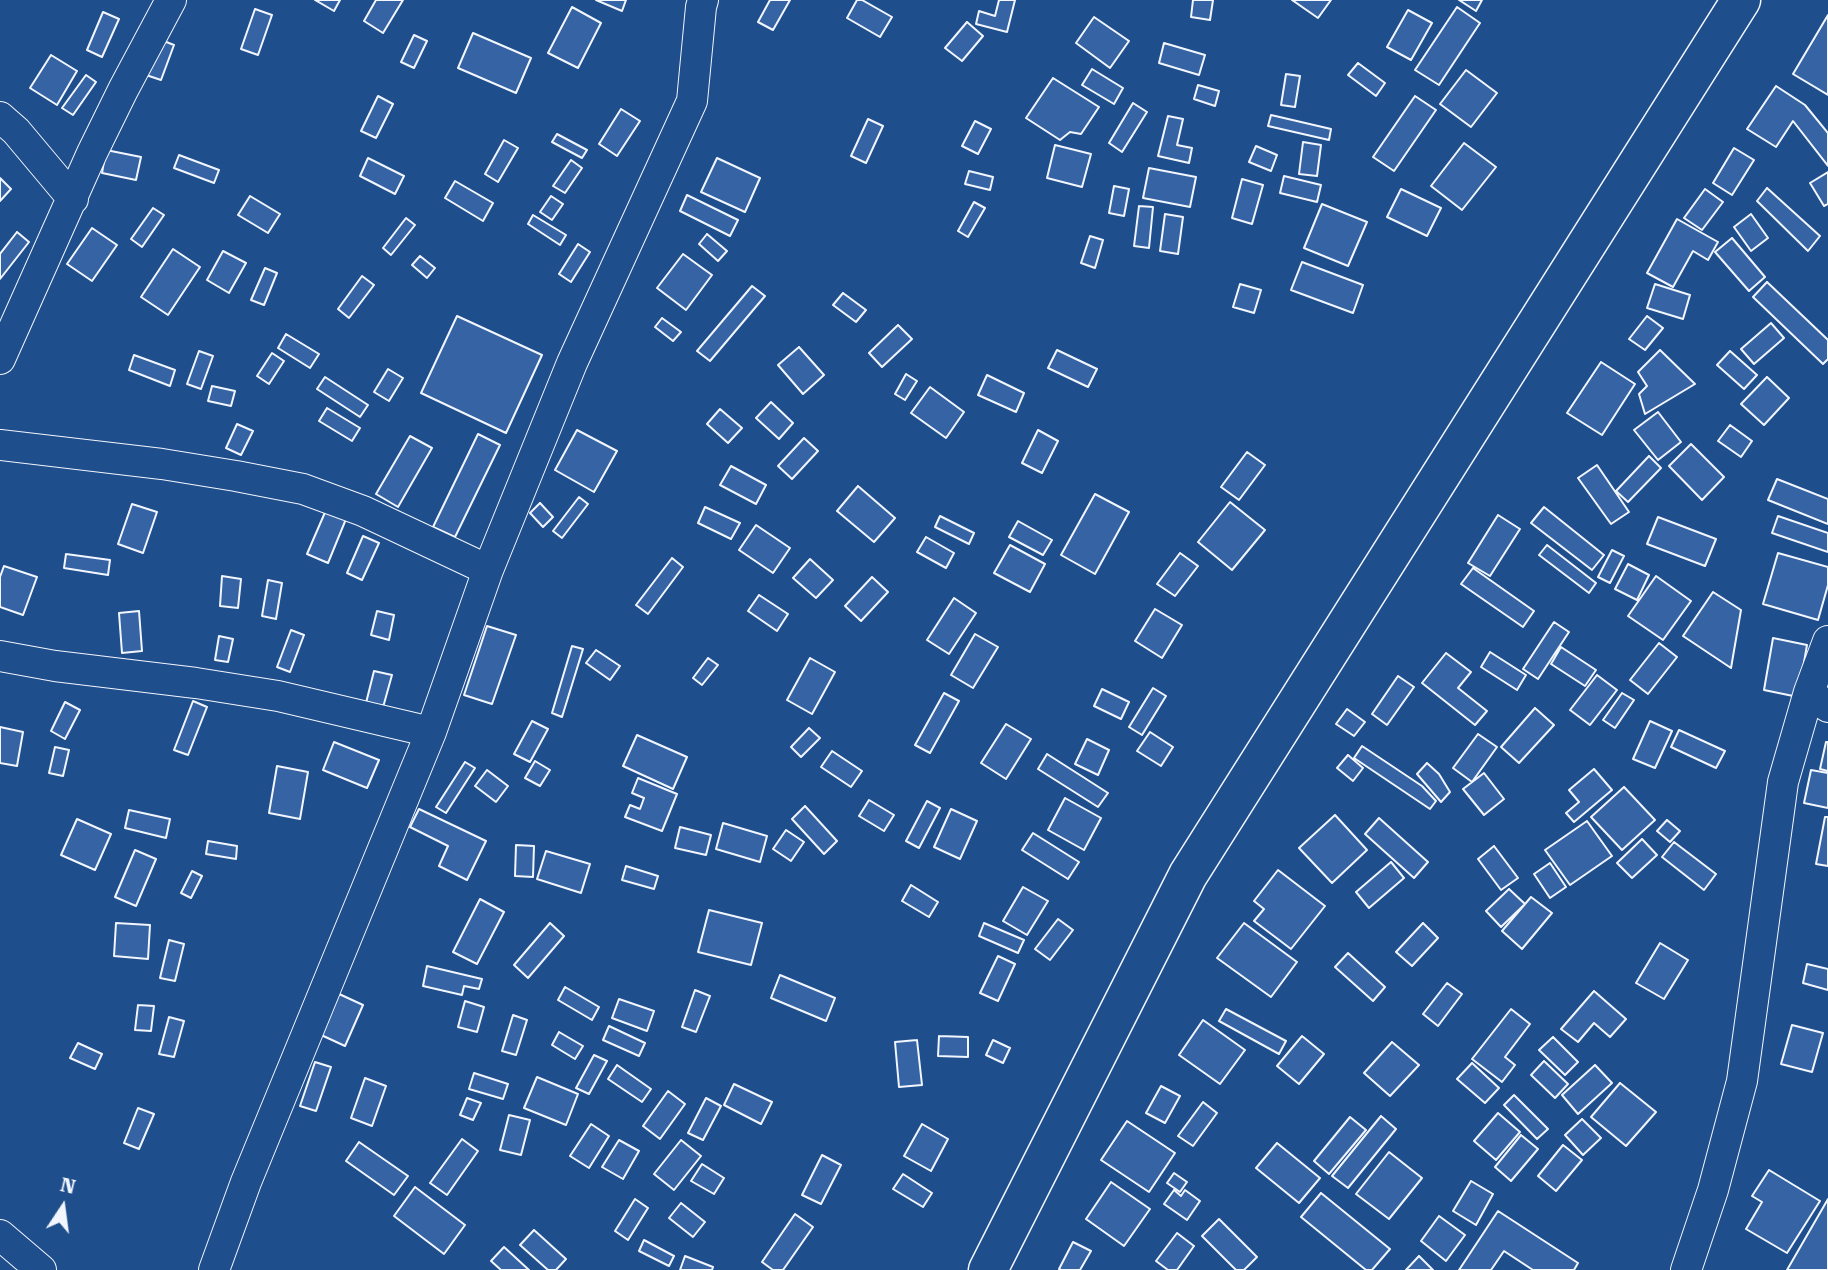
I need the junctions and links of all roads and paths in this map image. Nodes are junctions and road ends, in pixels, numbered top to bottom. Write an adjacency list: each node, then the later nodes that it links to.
1 (171, 0): 5 (street)
2 (703, 0): 8 (street)
3 (1741, 0): 16 (highway)
4 (0, 117): 5 (street)
5 (73, 199): 6 (street)
6 (0, 359)
7 (0, 445): 8 (street)
8 (488, 570): 12 (street)
9 (1828, 641): 11 (street)
10 (0, 656): 12 (street)
11 (1819, 699): 17 (street)
12 (431, 732): 15 (street)
13 (0, 1235): 14 (street)
14 (41, 1270)
15 (214, 1270)
16 (988, 1270)
17 (1686, 1270)

